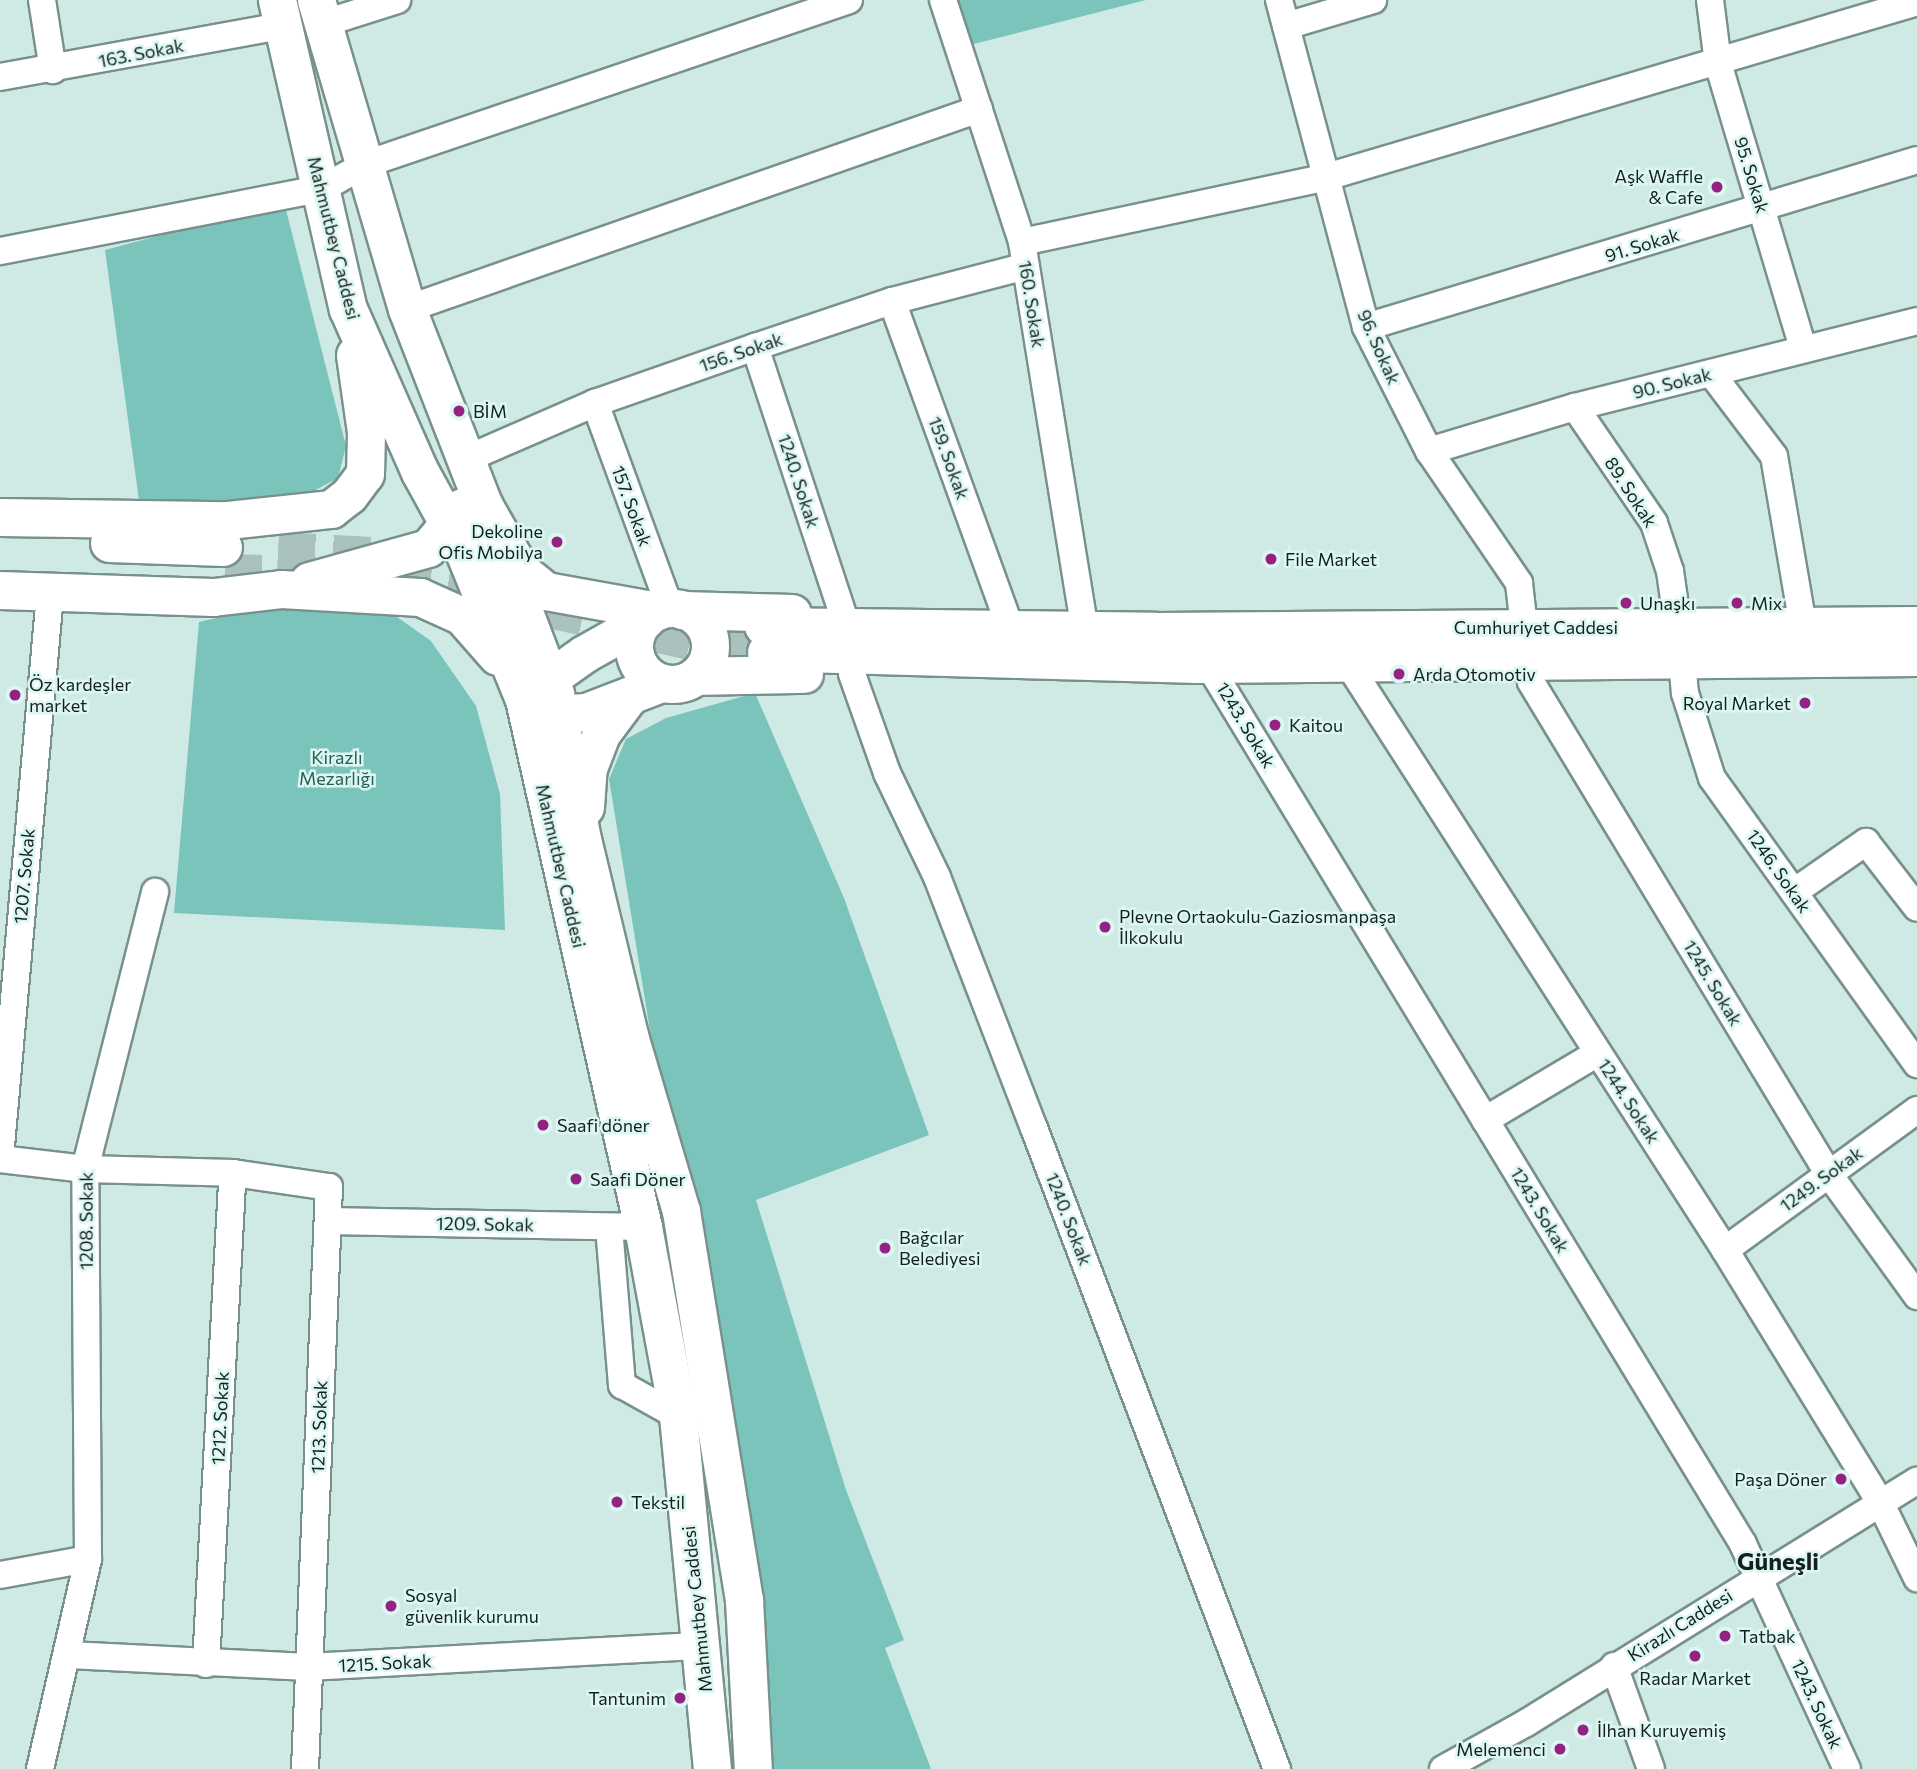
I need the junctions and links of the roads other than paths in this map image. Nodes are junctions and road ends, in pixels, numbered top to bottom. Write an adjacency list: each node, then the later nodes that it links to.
1 (42, 0): 13 (street)
2 (397, 0): 9 (street)
3 (849, 0): 17 (street)
4 (943, 0): 15 (street, 160. Sokak)
5 (1279, 0): 11 (street, 96. Sokak)
6 (1373, 0): 11 (street)
7 (1710, 0): 12 (street, 95. Sokak)
8 (1917, 2): 12 (street, 156. Sokak)
9 (319, 12): 17 (main road)
10 (280, 13): 13 (street, 163. Sokak); 19 (main road, Mahmutbey Caddesi)
11 (1286, 26): 18 (street, 96. Sokak)
12 (1718, 63): 18 (street, 156. Sokak); 20 (street, 95. Sokak)
13 (53, 70): 14 (street, 163. Sokak)
14 (0, 77)
15 (979, 109): 22 (street, 160. Sokak); 25 (street)
16 (1917, 160): 20 (street, 91. Sokak)
17 (366, 164): 19 (street); 25 (main road)
18 (1323, 178): 22 (street, 156. Sokak); 27 (street, 96. Sokak)
19 (323, 188): 21 (street); 24 (main road, Mahmutbey Caddesi)
20 (1763, 209): 27 (street, 91. Sokak); 29 (street, 95. Sokak)
21 (0, 251)
22 (1024, 254): 23 (street, 156. Sokak); 46 (street, 160. Sokak)
23 (892, 301): 28 (street, 156. Sokak); 45 (street, 159. Sokak)
24 (348, 309): 36 (main road); 37 (main road, Mahmutbey Caddesi)
25 (407, 309): 34 (main road)
26 (1917, 321): 29 (street, 90. Sokak)
27 (1366, 327): 33 (street, 96. Sokak)
28 (755, 347): 31 (street, 156. Sokak); 44 (street, 1240. Sokak)
29 (1803, 348): 30 (street, 90. Sokak)
30 (1711, 373): 32 (street, 90. Sokak); 48 (street)
31 (595, 403): 34 (street, 156. Sokak); 43 (street, 157. Sokak)
32 (1575, 407): 33 (street, 90. Sokak); 50 (street, 89. Sokak)
33 (1429, 451): 51 (street, 96. Sokak)
34 (464, 460): 35 (main road); 37 (main road)
35 (484, 506): 43 (main road); 57 (main road, Mahmutbey Caddesi)
36 (0, 517)
37 (449, 526): 40 (main road); 57 (main road, Mahmutbey Caddesi)
38 (0, 538): 39 (main road)
39 (0, 568)
40 (281, 589): 42 (main road); 57 (main road)
41 (0, 590): 42 (main road)
42 (50, 594): 68 (street, 1207. Sokak)
43 (664, 612): 44 (main road); 56 (main road); 56 (main road); 57 (main road)
44 (843, 614): 45 (main road)
45 (1006, 615): 46 (main road)
46 (1083, 617): 49 (main road)
47 (1917, 625): 48 (main road, Cumhuriyet Caddesi)
48 (1803, 626): 50 (main road, Cumhuriyet Caddesi)
49 (1156, 631): 52 (main road, Cumhuriyet Caddesi); 54 (main road)
50 (1680, 643): 51 (main road, Cumhuriyet Caddesi); 53 (main road, Cumhuriyet Caddesi); 62 (street, 1246. Sokak)
51 (1526, 644): 52 (main road, Cumhuriyet Caddesi); 71 (street, 1245. Sokak)
52 (1344, 645): 54 (main road, Cumhuriyet Caddesi); 64 (street, 1244. Sokak)
53 (1917, 657)
54 (1203, 664): 55 (main road); 67 (street, 1243. Sokak)
55 (852, 674): 56 (main road); 92 (street, 1240. Sokak)
56 (679, 679): 58 (main road)
57 (536, 688): 59 (main road, Mahmutbey Caddesi); 73 (main road, Mahmutbey Caddesi)
58 (627, 699): 59 (main road); 60 (main road)
59 (558, 714): 60 (main road, Mahmutbey Caddesi)
60 (582, 839): 91 (main road, Mahmutbey Caddesi)
61 (155, 892): 69 (street, 1208. Sokak)
62 (1794, 892): 63 (street); 65 (street, 1246. Sokak)
63 (1917, 908)
64 (1598, 1053): 67 (street); 74 (street, 1244. Sokak)
65 (1917, 1064)
66 (1917, 1110): 71 (street, 1249. Sokak)
67 (1485, 1120): 81 (street, 1243. Sokak)
68 (0, 1158): 69 (street)
69 (85, 1169): 70 (street); 79 (street, 1208. Sokak)
70 (233, 1173): 72 (street, 1213. Sokak); 85 (street, 1212. Sokak)
71 (1828, 1173): 74 (street, 1249. Sokak); 75 (street, 1245. Sokak)
72 (328, 1221): 73 (street, 1209. Sokak); 87 (street, 1213. Sokak)
73 (626, 1227): 76 (main road, Mahmutbey Caddesi); 76 (street)
74 (1725, 1251): 78 (street, 1244. Sokak)
75 (1917, 1296)
76 (678, 1416): 83 (main road, Mahmutbey Caddesi)
77 (1917, 1481): 78 (street, Kirazlı Caddesi)
78 (1880, 1502): 81 (street, Kirazlı Caddesi); 82 (street, 1244. Sokak)
79 (88, 1559): 80 (street); 84 (street, 1208. Sokak)
80 (0, 1575)
81 (1757, 1576): 86 (street, Kirazlı Caddesi); 95 (street, 1243. Sokak)
82 (1917, 1578)
83 (701, 1646): 87 (street, 1215. Sokak); 90 (main road, Mahmutbey Caddesi)
84 (69, 1655): 85 (street, 1215. Sokak); 88 (street)
85 (206, 1664): 87 (street, 1215. Sokak)
86 (1614, 1666): 93 (street, Kirazlı Caddesi); 94 (street)
87 (308, 1667): 89 (street, 1213. Sokak)
88 (40, 1769)
89 (305, 1769)
90 (712, 1769)
91 (753, 1769)
92 (1277, 1769)
93 (1443, 1769)
94 (1651, 1769)
95 (1847, 1769)

